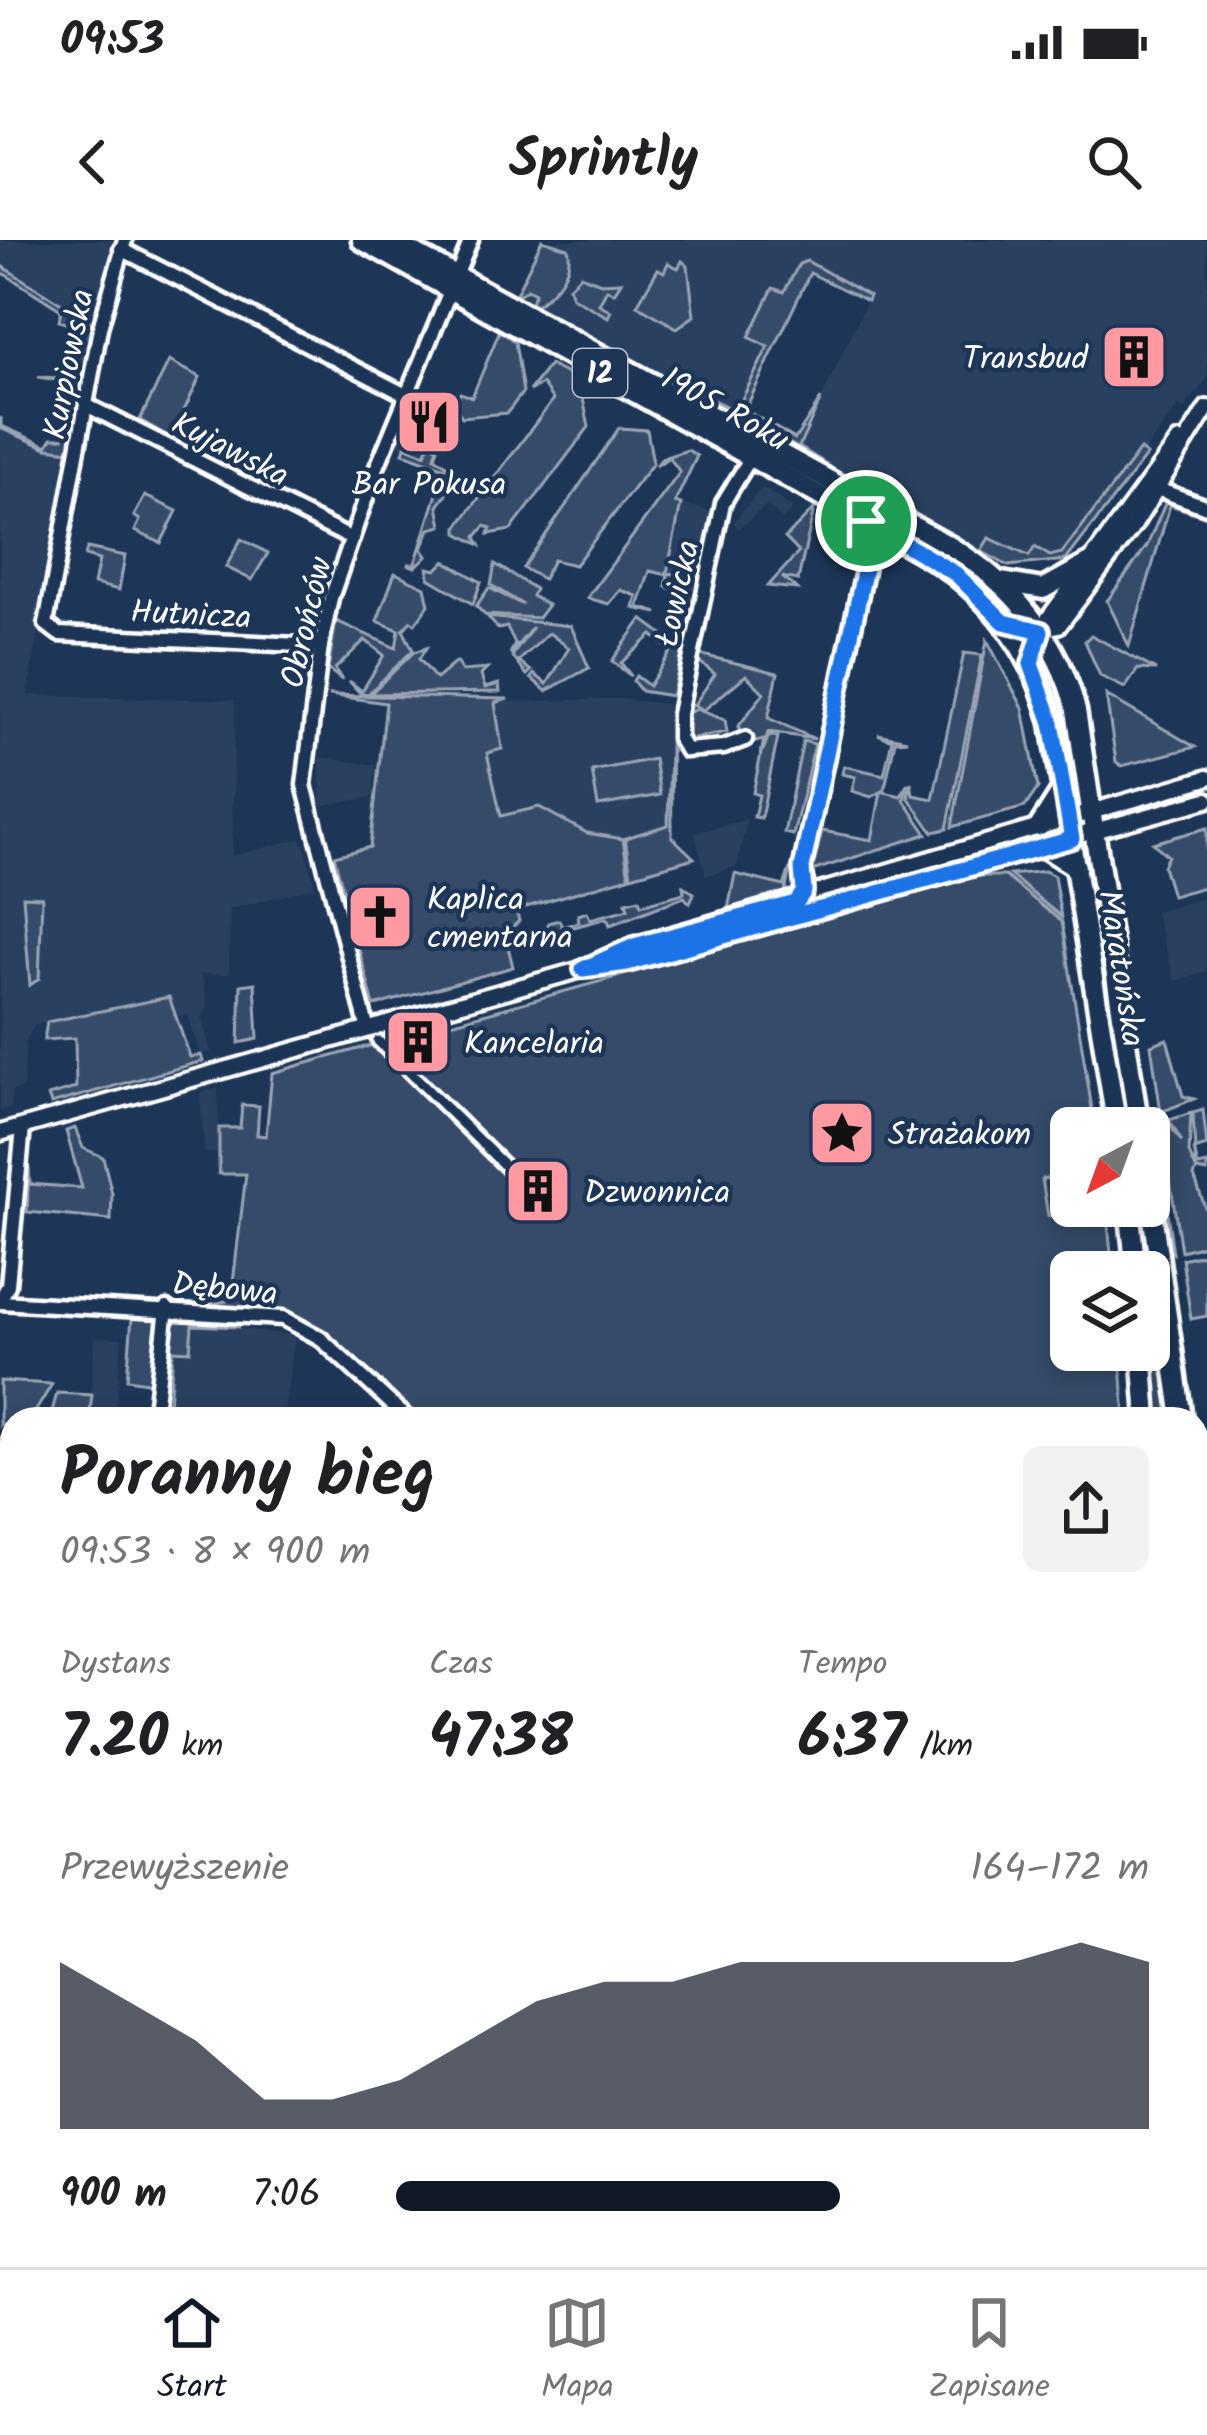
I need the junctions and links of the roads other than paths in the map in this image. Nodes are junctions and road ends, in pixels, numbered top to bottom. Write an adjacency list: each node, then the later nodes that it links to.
1 (362, 240): 5 (main road, 1905 Roku / 12)
2 (390, 240): 5 (main road, 1905 Roku / 12)
3 (471, 240): 5 (street, Obrońców)
4 (123, 244): 6 (street); 7 (street, Kurpiowska)
5 (451, 282): 6 (street, Obrońców); 10 (main road, 1905 Roku / 12); 18 (main road, 1905 Roku / 12)
6 (406, 394): 15 (street, Obrońców)
7 (86, 405): 15 (street, Kujawska); 21 (street, Kurpiowska)
8 (1207, 408): 9 (street)
9 (1195, 425): 11 (street); 17 (street)
10 (751, 457): 13 (main road, 1905 Roku / 12); 24 (street, Łowicka)
11 (1157, 488): 12 (street); 20 (street)
12 (1207, 507)
13 (866, 521): 14 (main road, 1905 Roku / 12); 16 (street)
14 (888, 533): 16 (street); 19 (main road, 1905 Roku / 12)
15 (352, 539): 22 (street, Obrońców)
16 (870, 544): 34 (street)
17 (1088, 564): 18 (main road); 20 (street)
18 (997, 580): 20 (main road, 1905 Roku / 12)
19 (1004, 622): 20 (street); 23 (main road, 1905 Roku / 12)
20 (1050, 628): 23 (street); 28 (main road, 1905 Roku / 12)
21 (59, 634): 22 (street, Hutnicza)
22 (320, 646): 35 (street, Obrońców)
23 (1031, 664): 26 (main road, 1905 Roku / 12)
24 (745, 739)
25 (1207, 778): 28 (street)
26 (1063, 787): 29 (main road, 1905 Roku / 12); 31 (main road)
27 (1207, 800): 30 (street)
28 (1092, 812): 29 (street); 30 (main road, 1905 Roku / 12)
29 (1068, 818): 31 (street); 32 (main road, Maratońska / 12)
30 (1096, 832): 32 (street); 36 (main road, Maratońska / 12)
31 (1041, 837): 32 (street); 33 (main road); 34 (street)
32 (1072, 839): 33 (main road, Maratońska / 12)
33 (1076, 866): 37 (main road, Maratońska / 12)
34 (805, 899): 35 (street)
35 (373, 1035): 40 (street); 42 (street)
36 (1126, 1036): 37 (main road); 39 (main road, Maratońska / 12)
37 (1104, 1042): 38 (main road, Maratońska / 12)
38 (1114, 1107)
39 (1136, 1107)
40 (23, 1127): 41 (street); 44 (street)
41 (0, 1133)
42 (507, 1168)
43 (1154, 1227): 52 (main road)
44 (8, 1285): 45 (street); 46 (street)
45 (30, 1300): 46 (street, Dębowa); 47 (street, Dębowa)
46 (0, 1302)
47 (166, 1308): 49 (street); 50 (street, Dębowa)
48 (1144, 1371): 51 (main road)
49 (155, 1407)
50 (395, 1407)
51 (1146, 1407)
52 (1180, 1407)

